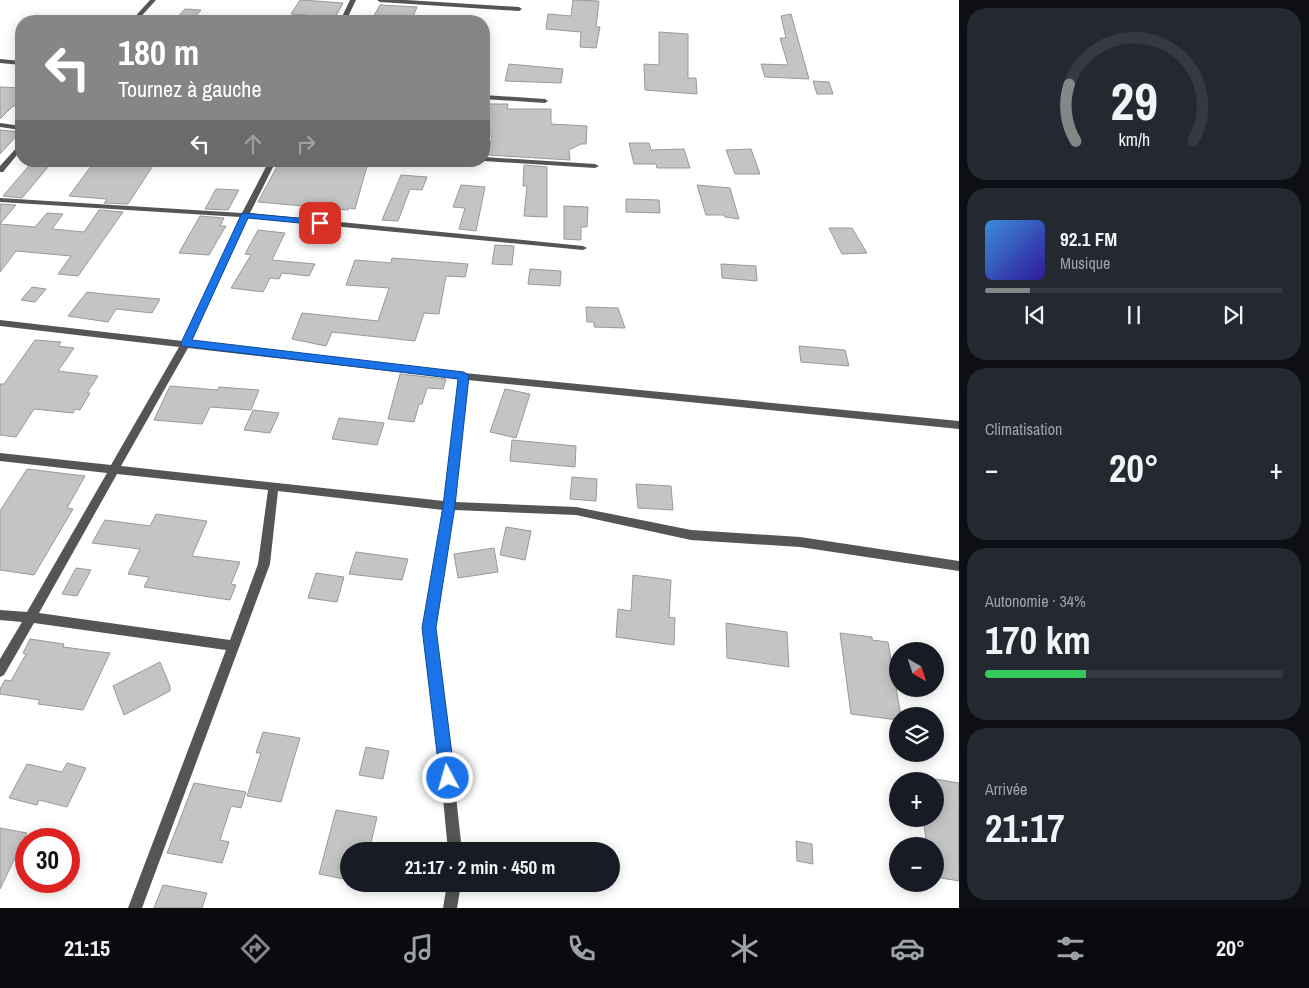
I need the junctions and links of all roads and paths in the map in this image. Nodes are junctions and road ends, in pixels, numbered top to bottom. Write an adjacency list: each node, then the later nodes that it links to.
1 (153, 0): 5 (street)
2 (353, 0): 6 (street)
3 (380, 0): 4 (street)
4 (519, 9)
5 (139, 15)
6 (346, 15)
7 (0, 61): 8 (street)
8 (15, 62)
9 (490, 97): 10 (street)
10 (545, 101)
11 (0, 126): 12 (street)
12 (15, 127)
13 (15, 153): 17 (street)
14 (490, 159): 15 (street)
15 (595, 166)
16 (270, 167): 19 (street)
17 (0, 170)
18 (0, 200): 19 (street)
19 (245, 215): 20 (street); 22 (street)
20 (583, 248)
21 (0, 323): 22 (street)
22 (186, 343): 23 (street); 26 (street)
23 (464, 376): 24 (street); 28 (street)
24 (959, 425)
25 (0, 457): 26 (street)
26 (113, 470): 27 (street); 31 (street)
27 (273, 488): 28 (street); 32 (street)
28 (449, 506): 29 (street); 34 (street)
29 (959, 566)
30 (0, 615): 31 (street)
31 (30, 617): 32 (street); 33 (street)
32 (233, 646): 36 (street)
33 (0, 671)
34 (454, 842)
35 (453, 892): 37 (street)
36 (135, 908)
37 (450, 908)

